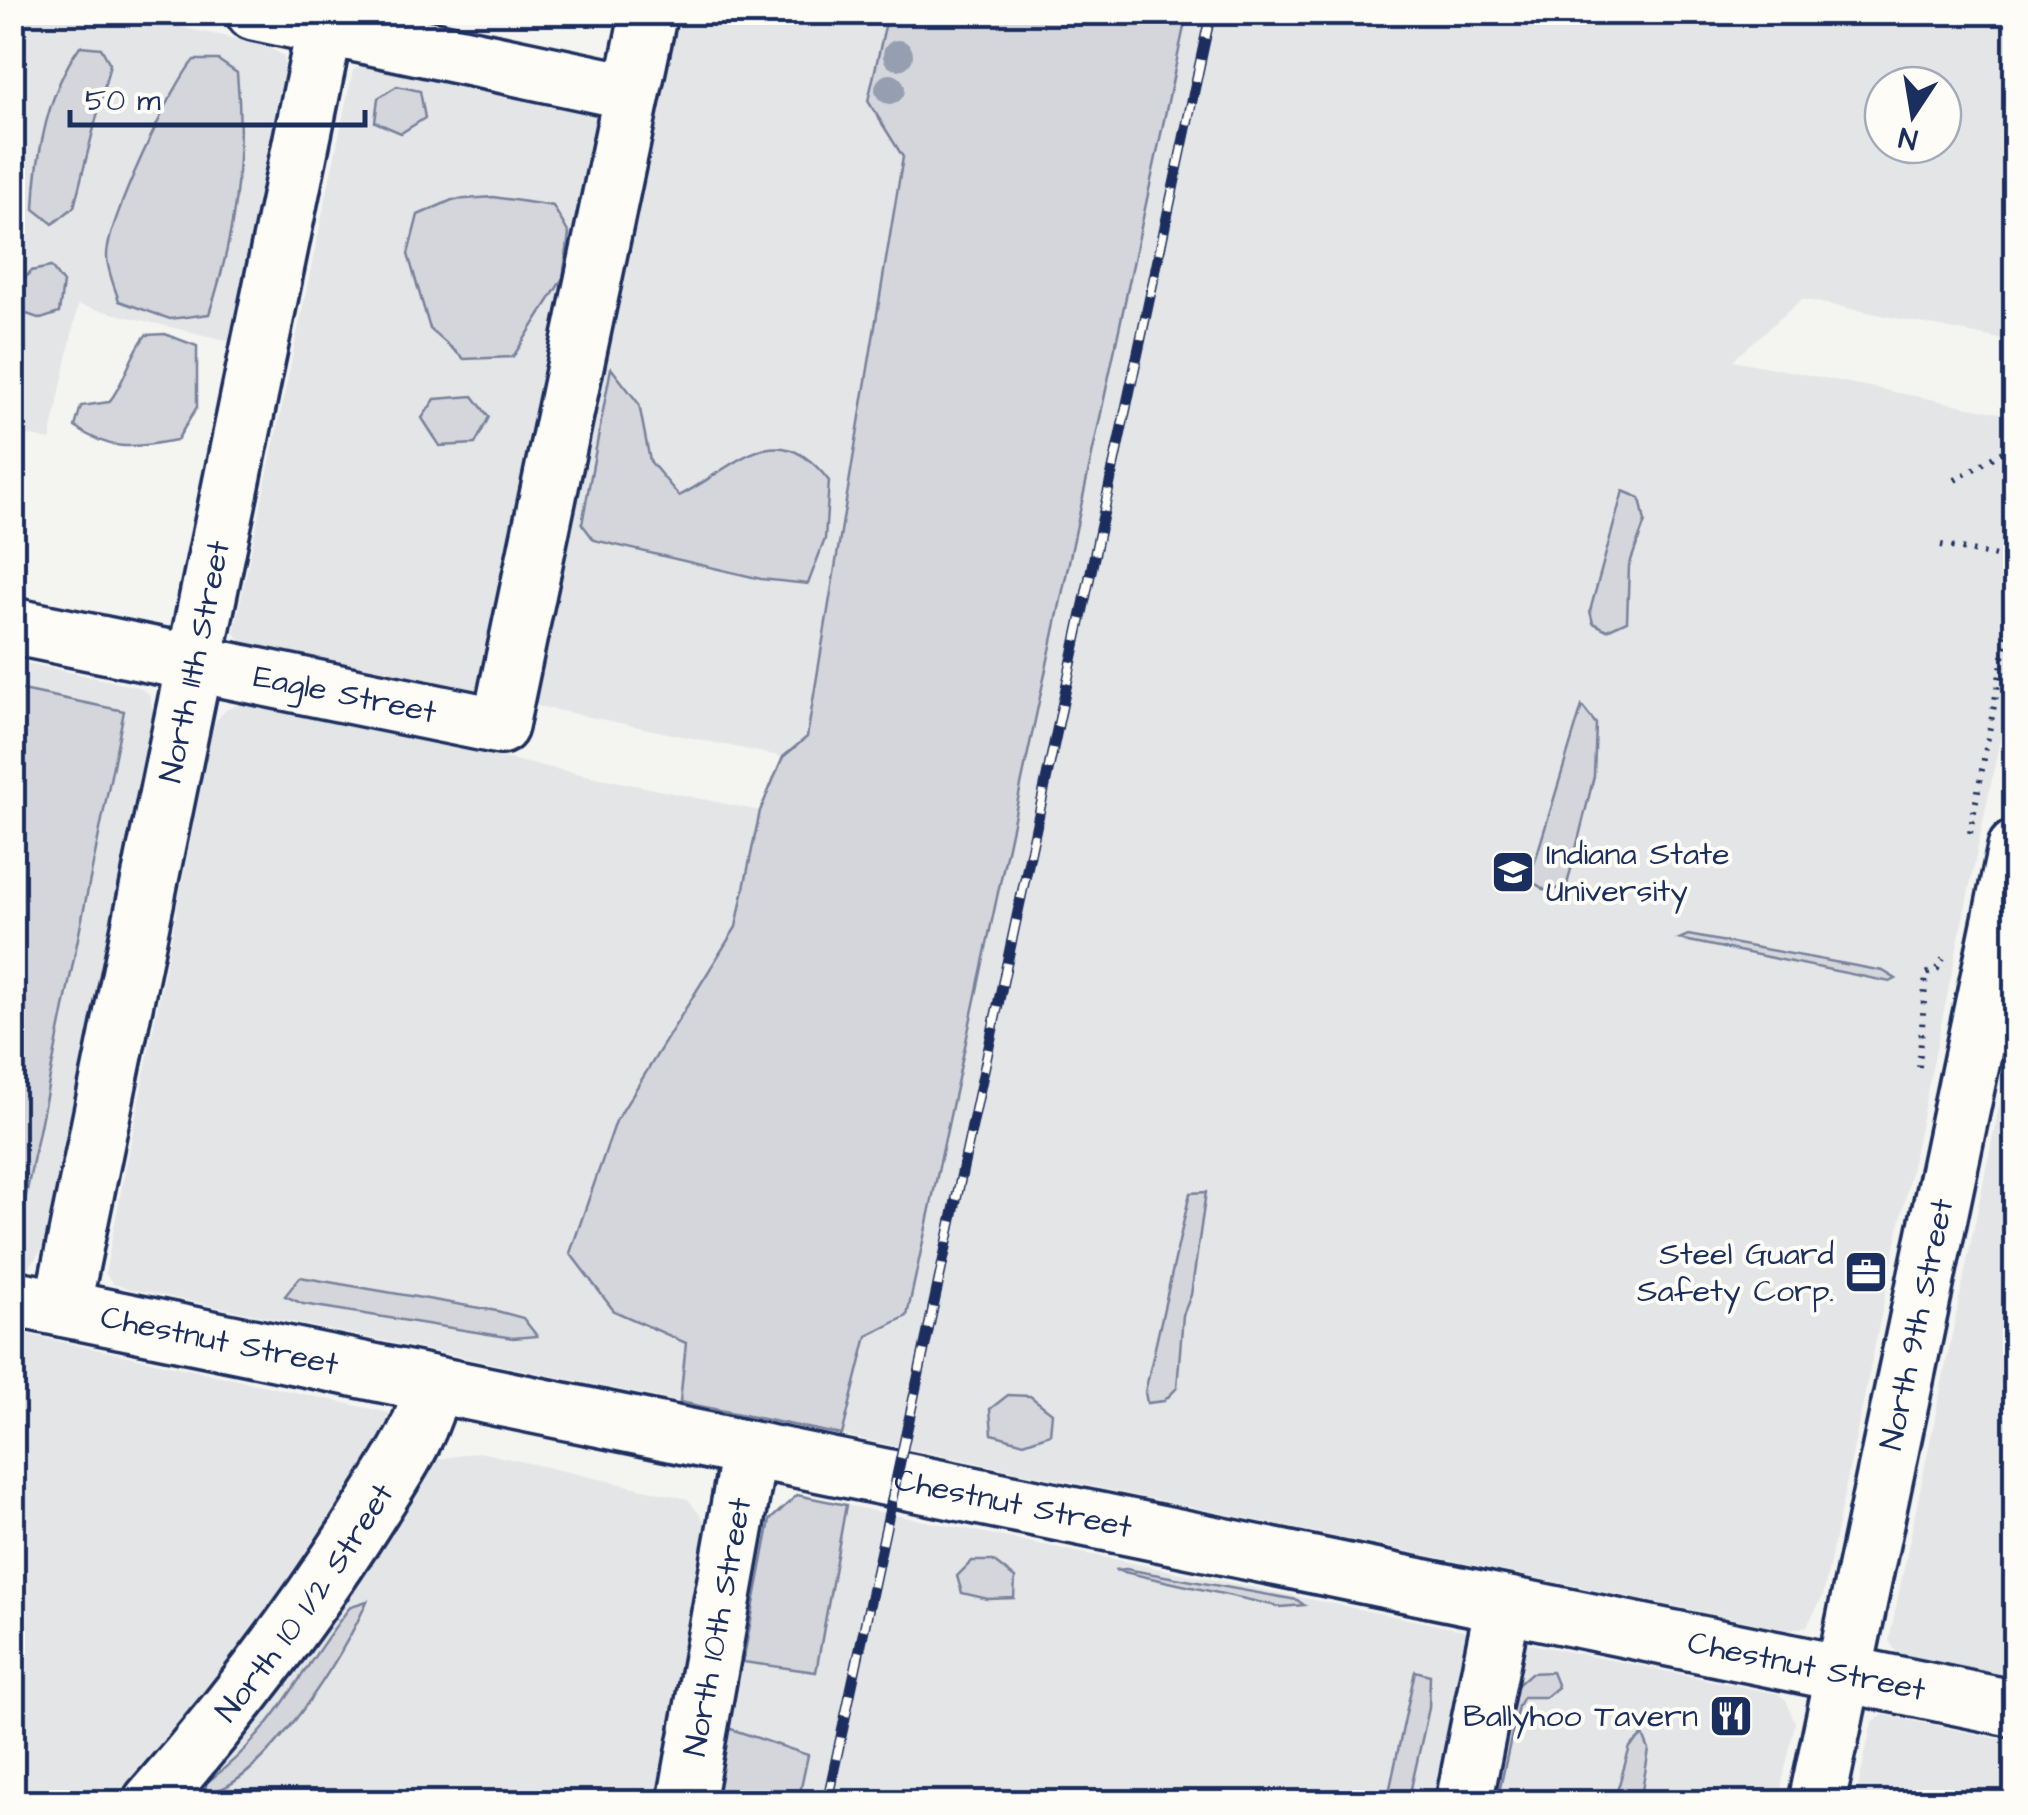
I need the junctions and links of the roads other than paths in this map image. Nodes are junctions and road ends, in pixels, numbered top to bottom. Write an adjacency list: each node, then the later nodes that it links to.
1 (254, 12): 3 (street)
2 (649, 12): 4 (street)
3 (326, 20): 4 (street); 6 (street, North 11th Street)
4 (632, 92): 6 (street, Eagle Street)
5 (12, 626): 6 (street, Eagle Street)
6 (194, 664): 9 (street, North 11th Street)
7 (1992, 843): 8 (street, North 9th Street)
8 (1996, 1038): 13 (street, North 9th Street)
9 (37, 1303): 10 (street, Chestnut Street)
10 (432, 1385): 11 (street, Chestnut Street); 15 (street, North 10 1/2 Street)
11 (749, 1452): 12 (street, Chestnut Street); 16 (street, North 10th Street)
12 (1503, 1604): 13 (street, Chestnut Street); 17 (street)
13 (1844, 1673): 14 (street, Chestnut Street); 18 (street, North 9th Street)
14 (2016, 1709)
15 (151, 1802)
16 (686, 1802)
17 (1464, 1802)
18 (1817, 1802)

